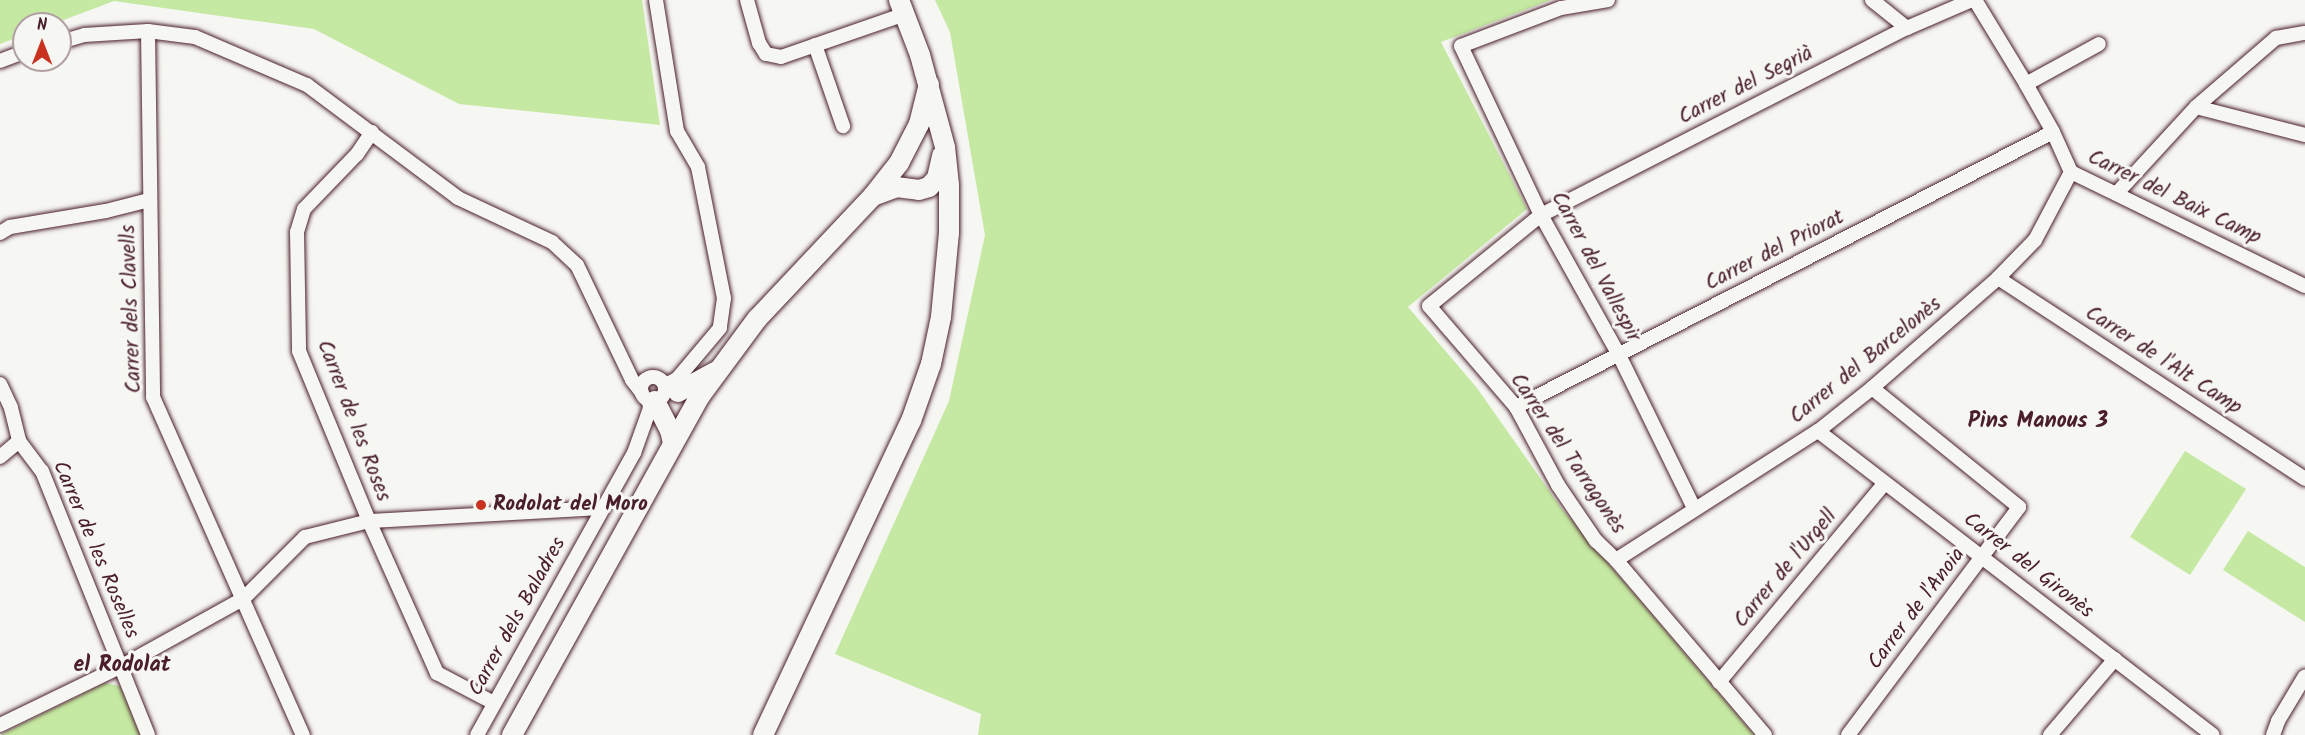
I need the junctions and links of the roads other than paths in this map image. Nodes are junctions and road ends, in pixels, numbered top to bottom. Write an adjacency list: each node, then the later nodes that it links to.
1 (656, 0): 36 (street)
2 (747, 0): 12 (street)
3 (1608, 0): 27 (street, Carrer del Vallespir)
4 (1872, 0): 7 (street)
5 (1973, 0): 7 (street, Carrer del Segrià); 14 (street, Carrer del Baix Camp)
6 (902, 7): 12 (street); 13 (main road)
7 (1907, 28): 27 (street, Carrer del Segrià)
8 (148, 31): 10 (street); 17 (street); 26 (street, Carrer dels Clavells)
9 (2305, 33): 15 (street)
10 (72, 38)
11 (2099, 44): 14 (street)
12 (815, 45): 16 (street)
13 (929, 84): 20 (main road); 21 (main road)
14 (2026, 84): 18 (street, Carrer del Baix Camp)
15 (2196, 107): 19 (street); 24 (street)
16 (843, 126)
17 (372, 132): 36 (street); 47 (street, Carrer de les Roses)
18 (2053, 132): 22 (street, Carrer del Baix Camp); 32 (street, Carrer del Priorat)
19 (2305, 135)
20 (942, 156): 21 (main road); 23 (main road); 29 (main road)
21 (902, 159): 23 (main road); 25 (main road)
22 (2071, 172): 24 (street, Carrer del Baix Camp); 30 (street, Carrer del Barcelonès)
23 (916, 188): 25 (main road); 29 (main road)
24 (2117, 193): 31 (street, Carrer del Baix Camp)
25 (873, 196): 33 (main road)
26 (149, 200): 28 (street); 50 (street, Carrer dels Clavells)
27 (1541, 215): 32 (street, Carrer del Vallespir); 37 (street, Carrer del Tarragonès)
28 (0, 233)
29 (949, 233): 61 (main road)
30 (1998, 278): 35 (street, Carrer del Barcelonès); 43 (street, Carrer de l'Alt Camp)
31 (2305, 286)
32 (1618, 355): 37 (street, Carrer del Priorat); 46 (street, Carrer del Vallespir)
33 (717, 372): 36 (main road); 38 (main road)
34 (0, 384): 40 (street, Carrer de les Roselles)
35 (1872, 388): 39 (street, Carrer del Barcelonès); 48 (street, Carrer de l'Anoia)
36 (657, 392): 38 (main road); 41 (main road); 45 (street, Carrer dels Baladres)
37 (1515, 408): 49 (street, Carrer del Tarragonès)
38 (690, 414): 41 (main road)
39 (1818, 431): 44 (street, Carrer del Gironès); 46 (street, Carrer del Barcelonès)
40 (19, 441): 42 (street); 52 (street, Carrer de les Roselles)
41 (673, 443): 60 (main road)
42 (0, 457)
43 (2305, 479)
44 (1885, 483): 48 (street, Carrer del Gironès); 54 (street, Carrer de l'Urgell)
45 (603, 508): 47 (street); 55 (street, Carrer dels Baladres)
46 (1694, 508): 49 (street, Carrer del Barcelonès)
47 (369, 521): 50 (street); 55 (street, Carrer de les Roses)
48 (1983, 557): 51 (street, Carrer del Gironès); 63 (street, Carrer de l'Anoia)
49 (1616, 560): 54 (street, Carrer del Tarragonès)
50 (243, 599): 52 (street); 58 (street, Carrer dels Clavells)
51 (2115, 659): 64 (street); 65 (street, Carrer del Gironès)
52 (123, 666): 56 (street); 57 (street, Carrer de les Roselles)
53 (2305, 676): 66 (street)
54 (1719, 682): 62 (street, Carrer del Tarragonès)
55 (494, 703): 59 (street, Carrer dels Baladres)
56 (0, 726)
57 (148, 735)
58 (303, 735)
59 (477, 735)
60 (512, 735)
61 (763, 735)
62 (1765, 735)
63 (1848, 735)
64 (2050, 735)
65 (2213, 735)
66 (2273, 735)

